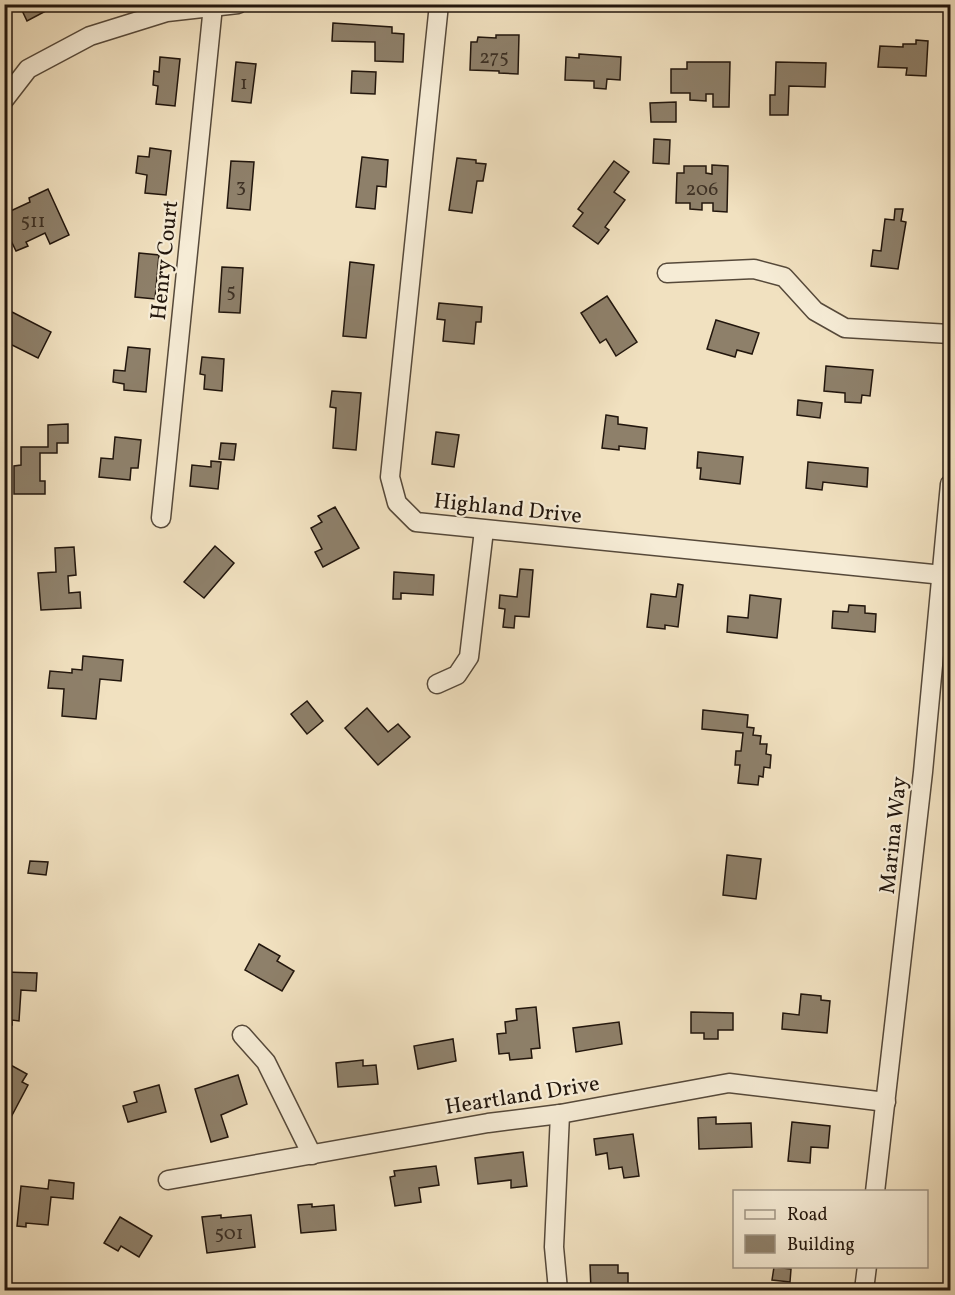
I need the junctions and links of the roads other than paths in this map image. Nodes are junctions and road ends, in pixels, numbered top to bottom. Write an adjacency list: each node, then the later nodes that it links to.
1 (238, 4): 3 (street)
2 (439, 4): 9 (street, Highland Drive)
3 (213, 6): 4 (street); 8 (street, Henry Court)
4 (4, 100)
5 (667, 273): 6 (street)
6 (951, 334)
7 (951, 484): 10 (street, Marina Way)
8 (161, 518)
9 (484, 530): 10 (street, Highland Drive); 11 (street)
10 (942, 575): 13 (street, Marina Way)
11 (437, 684)
12 (242, 1035): 15 (street)
13 (886, 1102): 14 (street, Heartland Drive); 17 (street, Marina Way)
14 (560, 1114): 15 (street, Heartland Drive); 19 (street)
15 (312, 1155): 16 (street, Heartland Drive)
16 (168, 1180)
17 (875, 1190)
18 (867, 1268): 20 (street)
19 (558, 1290)
20 (864, 1290)

